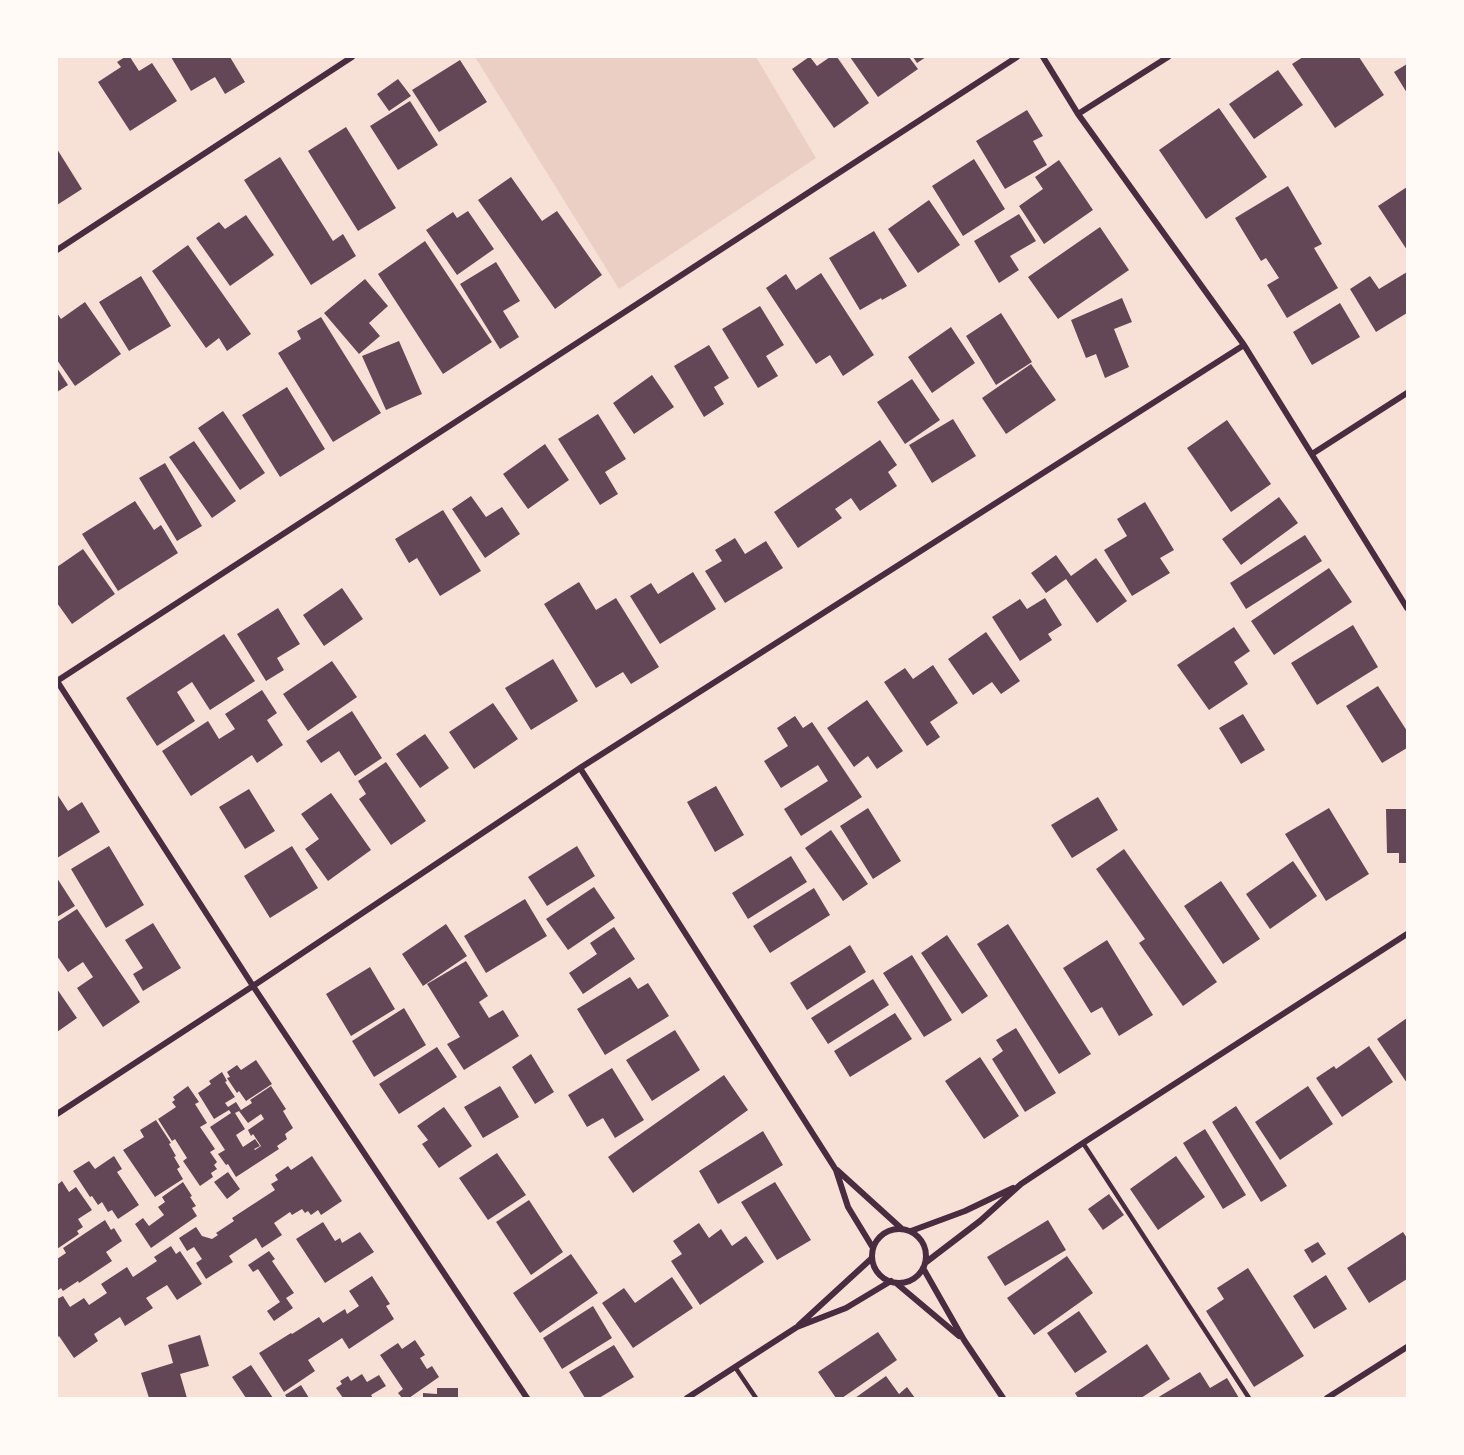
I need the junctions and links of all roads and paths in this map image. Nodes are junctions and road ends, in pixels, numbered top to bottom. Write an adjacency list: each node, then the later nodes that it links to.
1 (352, 57): 6 (street)
2 (1017, 57): 11 (street)
3 (1043, 57): 5 (street)
4 (1168, 57): 5 (street)
5 (1078, 114): 7 (street)
6 (57, 250)
7 (1244, 345): 9 (street); 12 (street)
8 (1407, 393): 9 (street)
9 (1312, 454): 10 (street)
10 (1407, 608)
11 (57, 681): 14 (street)
12 (580, 768): 14 (street); 17 (street)
13 (1407, 934): 16 (street)
14 (253, 986): 15 (street); 29 (street)
15 (57, 1114)
16 (1083, 1143): 18 (street); 33 (lane)
17 (836, 1170): 19 (street); 21 (street)
18 (1021, 1184): 20 (street); 23 (street)
19 (902, 1228): 20 (street); 21 (street)
20 (911, 1231): 23 (street)
21 (873, 1248): 22 (street)
22 (872, 1258): 24 (street); 25 (street)
23 (924, 1266): 24 (street); 26 (street)
24 (894, 1282): 25 (street); 26 (street)
25 (797, 1327): 28 (street)
26 (964, 1340): 32 (street)
27 (1407, 1347): 34 (street)
28 (735, 1367): 30 (street); 31 (lane)
29 (527, 1398)
30 (687, 1398)
31 (756, 1398)
32 (1003, 1398)
33 (1249, 1398)
34 (1327, 1398)

